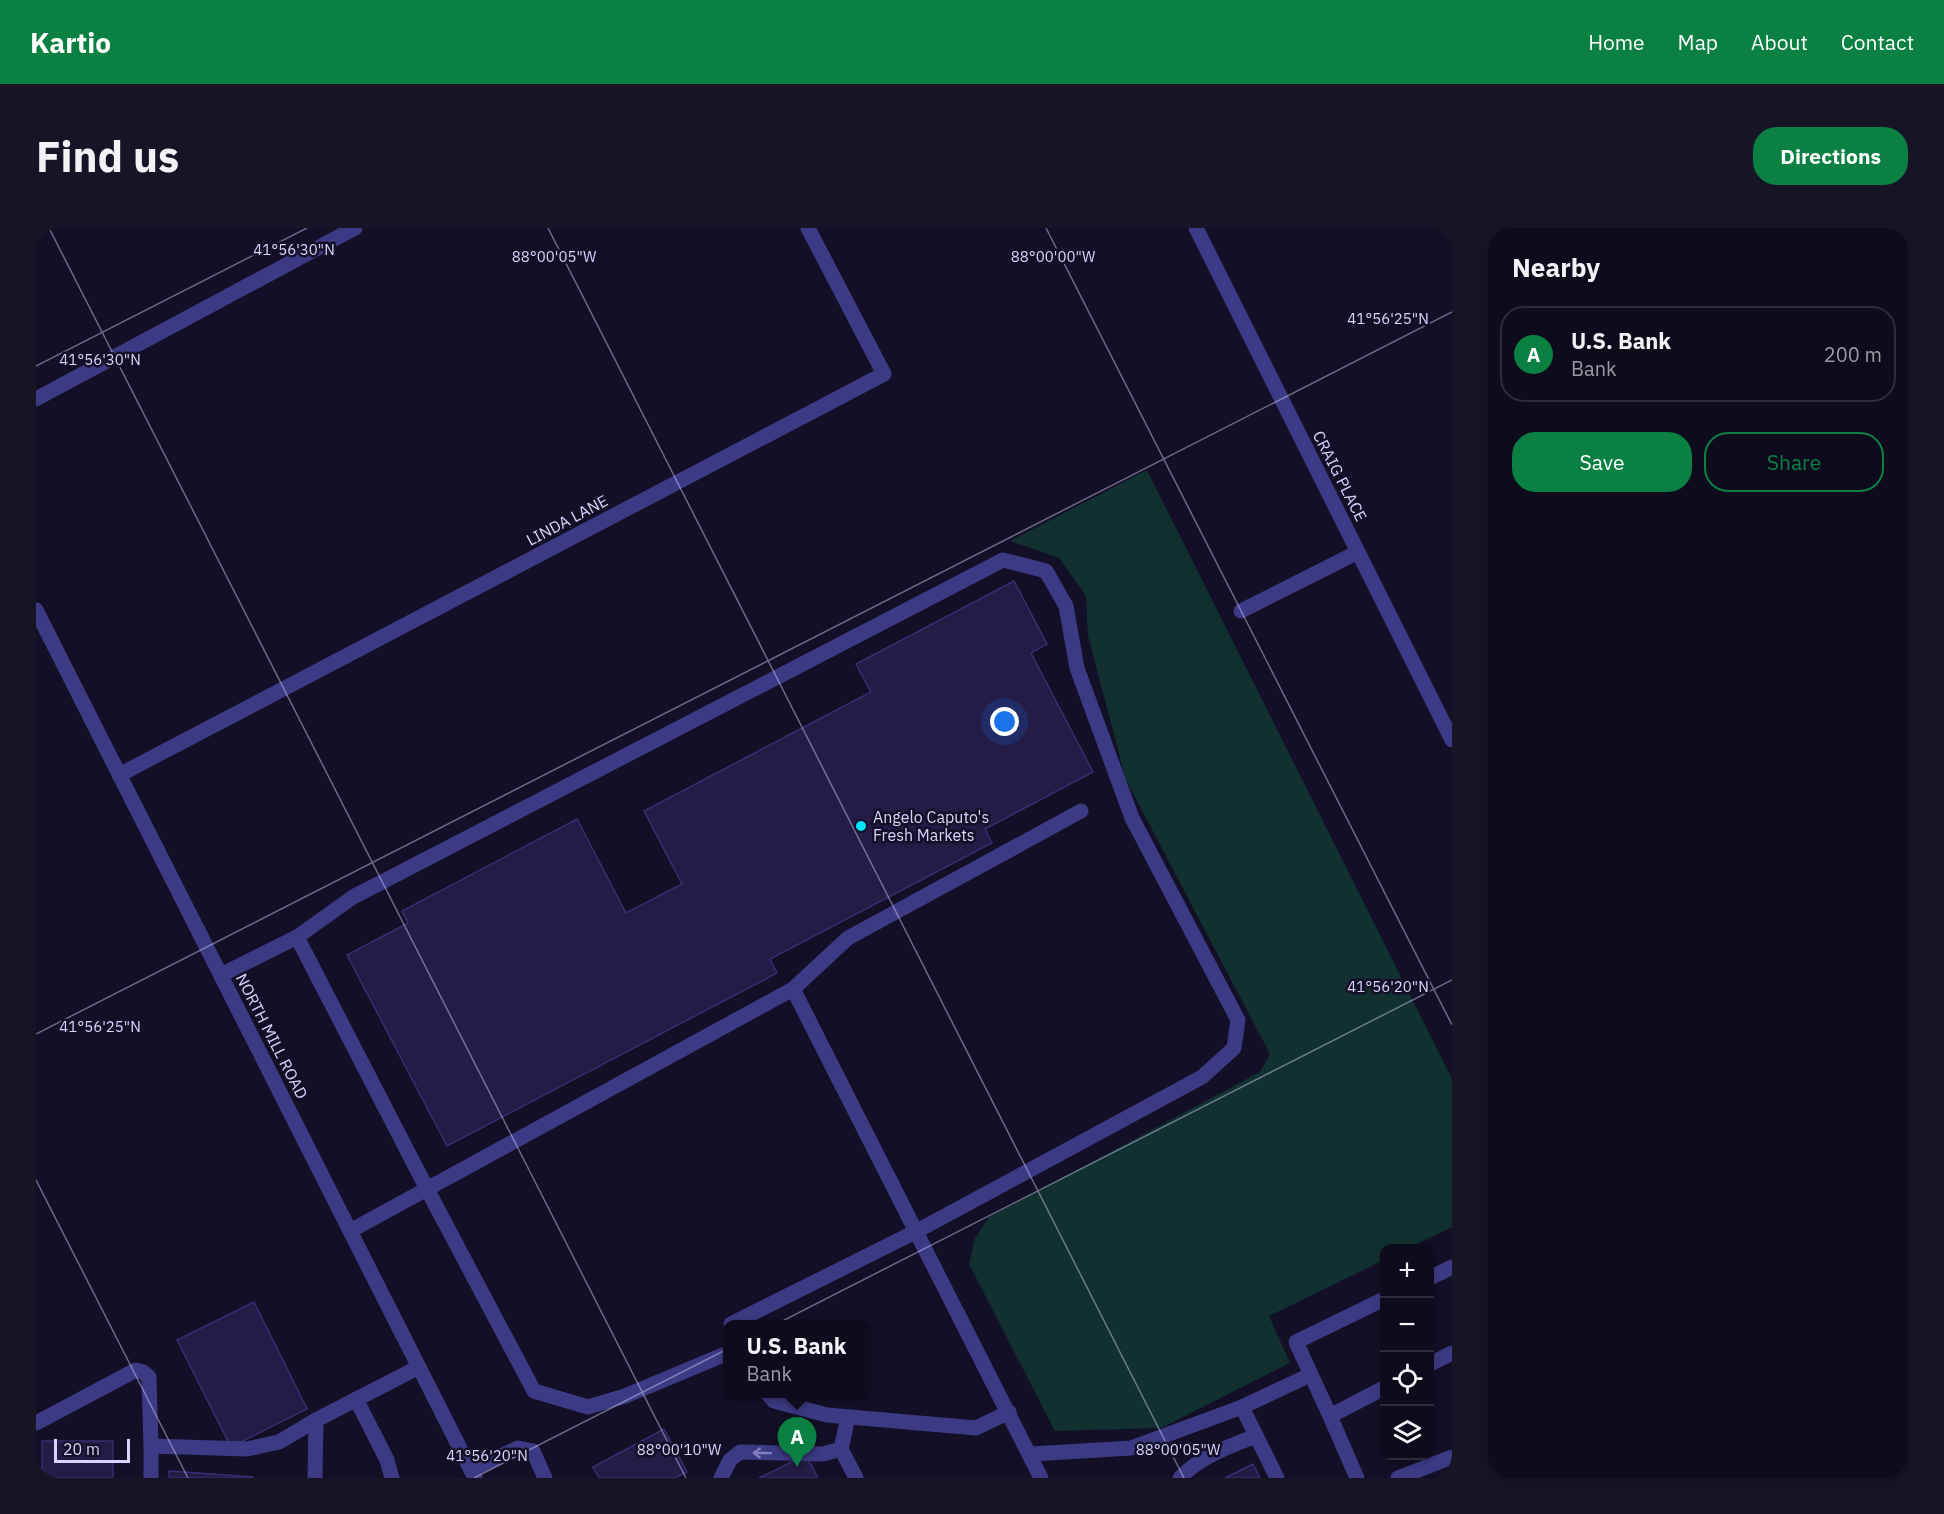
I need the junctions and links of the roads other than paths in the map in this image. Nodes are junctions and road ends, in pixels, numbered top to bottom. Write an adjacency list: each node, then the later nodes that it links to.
1 (355, 228): 4 (street)
2 (808, 228): 11 (street, LINDA LANE)
3 (1196, 228): 5 (street, CRAIG PLACE)
4 (36, 399)
5 (1358, 552): 7 (street); 9 (street, CRAIG PLACE)
6 (36, 610): 8 (street, NORTH MILL ROAD)
7 (1241, 611)
8 (40, 630): 11 (street, NORTH MILL ROAD)
9 (1448, 722): 10 (street, CRAIG PLACE)
10 (1452, 740)
11 (119, 775): 14 (street, NORTH MILL ROAD)
12 (1081, 811): 15 (street)
13 (297, 938): 14 (street); 16 (street); 18 (street)
14 (221, 975): 17 (street, NORTH MILL ROAD)
15 (793, 989): 16 (street); 18 (street)
16 (427, 1189): 17 (street); 24 (street)
17 (350, 1231): 26 (street, NORTH MILL ROAD)
18 (917, 1231): 22 (street); 32 (street)
19 (1452, 1267): 20 (street)
20 (1434, 1276)
21 (1380, 1301): 27 (street)
22 (739, 1320)
23 (1452, 1353): 25 (street)
24 (723, 1355)
25 (1434, 1362)
26 (419, 1367): 30 (street); 42 (street, NORTH MILL ROAD)
27 (1310, 1375): 31 (street); 33 (street)
28 (1380, 1390): 33 (street)
29 (771, 1398): 34 (street)
30 (356, 1399): 35 (street); 45 (street)
31 (1242, 1407): 37 (street); 40 (street)
32 (1009, 1412): 34 (street); 40 (street)
33 (1330, 1416): 52 (street)
34 (848, 1417): 39 (street)
35 (316, 1420): 38 (street); 44 (street)
36 (36, 1423): 38 (street)
37 (1256, 1436): 50 (street); 51 (street)
38 (151, 1446): 43 (street)
39 (841, 1449): 47 (street, one-way to 47); 48 (street)
40 (1030, 1454): 49 (street)
41 (1452, 1457): 53 (street)
42 (473, 1474): 46 (street)
43 (151, 1478)
44 (315, 1478)
45 (392, 1478)
46 (545, 1478)
47 (721, 1478)
48 (856, 1478)
49 (1041, 1478)
50 (1180, 1478)
51 (1277, 1478)
52 (1358, 1478)
53 (1398, 1478)

